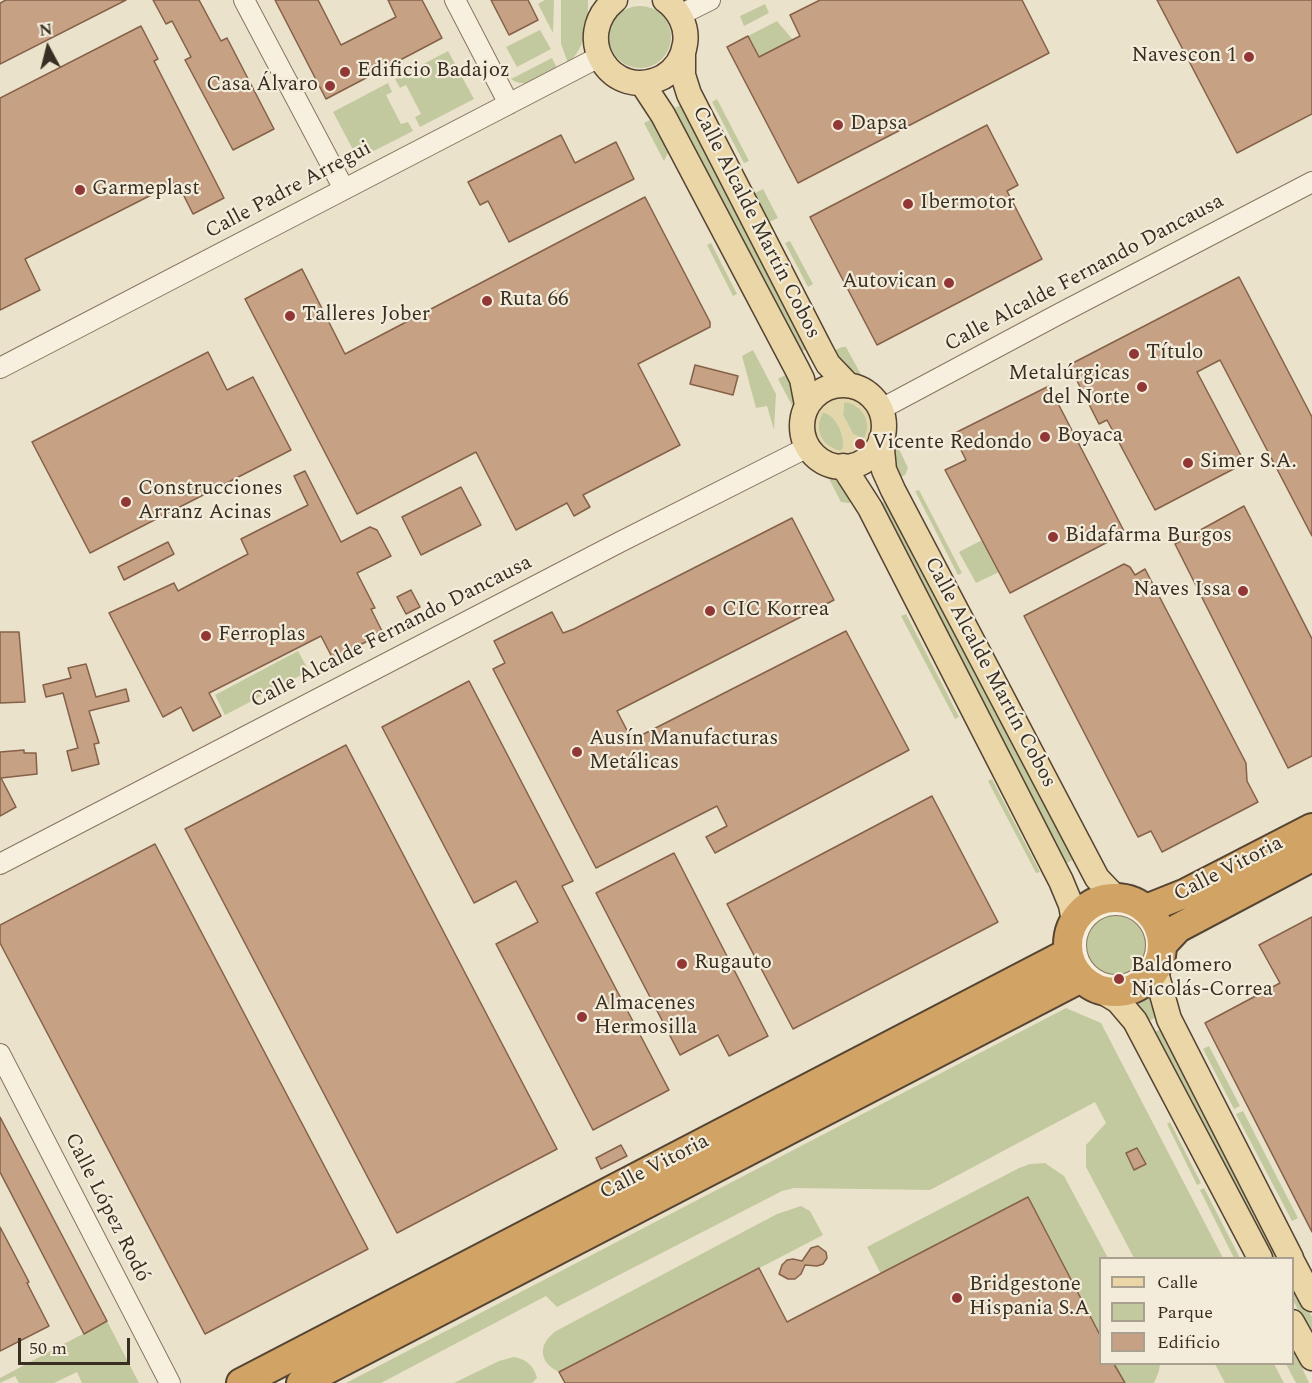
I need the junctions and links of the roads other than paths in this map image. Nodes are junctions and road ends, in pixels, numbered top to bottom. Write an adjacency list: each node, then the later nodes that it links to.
1 (244, 0): 11 (street)
2 (455, 0): 9 (street)
3 (710, 0): 5 (street)
4 (605, 4): 7 (main road)
5 (673, 7): 6 (main road, Calle Alcalde Martín Cobos)
6 (683, 52): 8 (main road); 13 (main road, Calle Alcalde Martín Cobos)
7 (599, 57): 8 (main road); 9 (street, Calle Padre Arregui)
8 (642, 83): 14 (main road, Calle Alcalde Martín Cobos)
9 (509, 104): 11 (street, Calle Padre Arregui)
10 (1312, 182): 15 (street, Calle Alcalde Fernando Dancausa)
11 (344, 189): 12 (street, Calle Padre Arregui)
12 (0, 368)
13 (848, 385): 14 (main road); 15 (main road)
14 (807, 405): 17 (main road)
15 (881, 409): 16 (main road)
16 (881, 439): 18 (main road); 22 (main road, Calle Alcalde Martín Cobos)
17 (807, 447): 18 (main road); 21 (street, Calle Alcalde Fernando Dancausa)
18 (843, 466): 24 (main road, Calle Alcalde Martín Cobos)
19 (1312, 828): 23 (highway, Calle Vitoria)
20 (1312, 857): 26 (highway, Calle Vitoria)
21 (0, 864)
22 (1116, 898): 23 (highway); 24 (highway)
23 (1146, 909): 26 (highway)
24 (1079, 922): 24 (street); 25 (highway)
25 (1068, 953): 27 (highway); 36 (highway, Calle Vitoria)
26 (1159, 957): 27 (highway, Calle Vitoria); 30 (main road)
27 (1091, 984): 29 (main road); 37 (highway, Calle Vitoria)
28 (0, 1054): 35 (street, Calle López Rodó)
29 (1259, 1257)
30 (1290, 1257)
31 (1294, 1264): 32 (main road)
32 (1312, 1299)
33 (1294, 1324): 34 (main road)
34 (1312, 1358)
35 (170, 1383)
36 (242, 1383)
37 (300, 1383)

